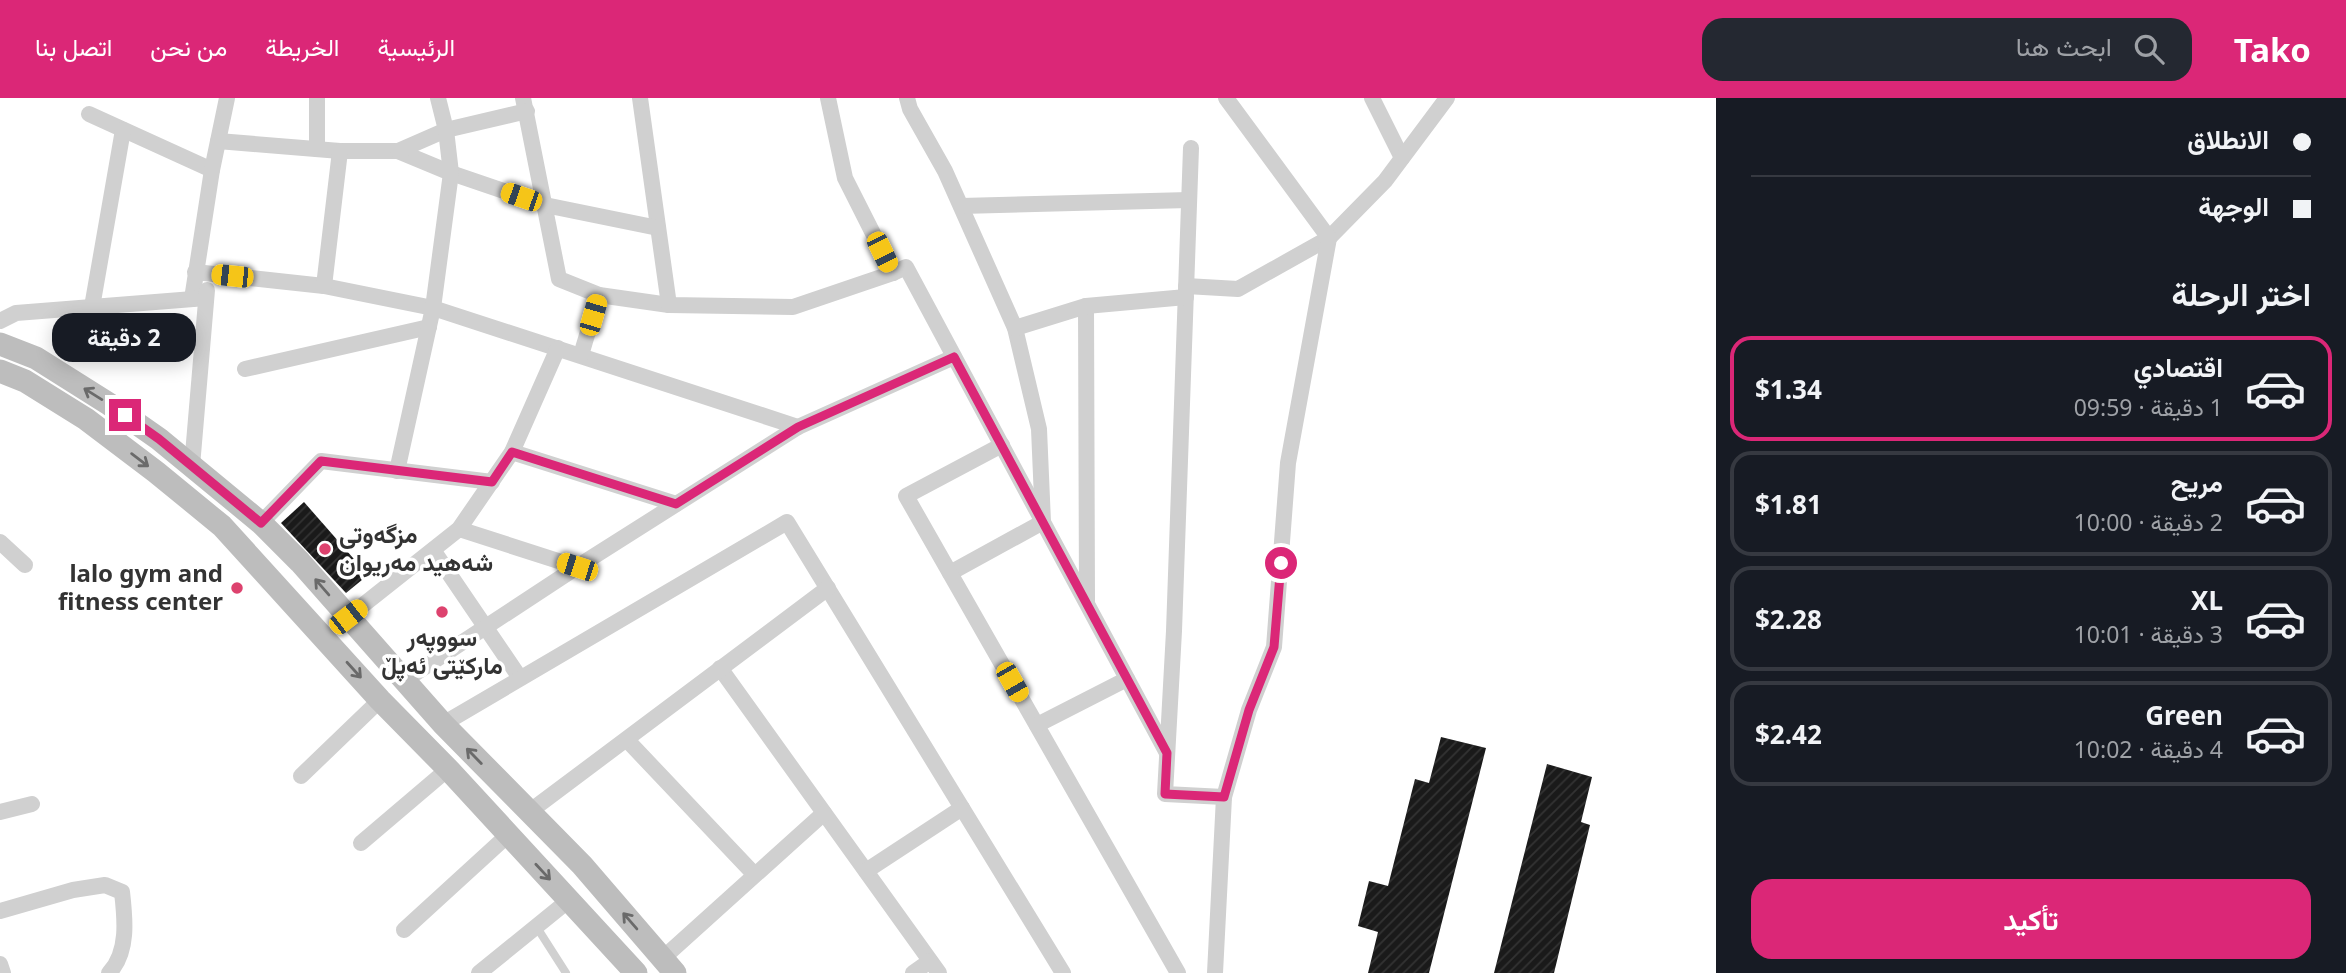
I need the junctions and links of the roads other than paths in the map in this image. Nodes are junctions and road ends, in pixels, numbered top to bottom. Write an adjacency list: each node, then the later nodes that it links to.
1 (227, 98): 14 (street)
2 (317, 98): 16 (street)
3 (438, 98): 13 (street)
4 (640, 98): 25 (street)
5 (828, 98): 28 (street)
6 (907, 98): 24 (street)
7 (1226, 98): 26 (street)
8 (1372, 98): 19 (street)
9 (1447, 98): 19 (street)
10 (525, 105): 13 (street); 23 (street)
11 (89, 114): 12 (street)
12 (123, 130): 20 (street); 35 (street)
13 (446, 130): 18 (street); 21 (street)
14 (218, 141): 16 (street); 20 (street)
15 (1191, 148): 22 (street)
16 (317, 149): 17 (street)
17 (340, 151): 18 (street); 29 (street)
18 (398, 151): 21 (street)
19 (1402, 158): 26 (street)
20 (212, 170): 27 (street)
21 (451, 173): 23 (street); 36 (street)
22 (1189, 200): 24 (street); 30 (street)
23 (545, 205): 25 (street); 31 (street)
24 (961, 206): 39 (street)
25 (659, 228): 33 (street)
26 (1329, 238): 30 (street); 76 (street)
27 (202, 272): 29 (street); 32 (street)
28 (893, 273): 33 (street); 43 (street)
29 (324, 286): 36 (street)
30 (1186, 292): 34 (street); 73 (street)
31 (598, 295): 33 (street); 42 (street)
32 (199, 298): 35 (street); 49 (street)
33 (669, 305)
34 (1086, 306): 39 (street); 62 (street)
35 (92, 307): 37 (street)
36 (433, 308): 38 (street); 41 (street)
37 (0, 321)
38 (429, 327): 44 (street); 50 (street)
39 (1015, 328): 53 (street)
40 (0, 344): 49 (main road, one-way to 40)
41 (558, 348): 42 (street); 48 (street)
42 (581, 355): 46 (street)
43 (954, 357): 46 (street); 47 (street)
44 (245, 369)
45 (0, 371): 69 (main road, one-way to 69)
46 (798, 427): 52 (street)
47 (1002, 445): 53 (street); 60 (street)
48 (512, 452): 51 (street); 52 (street)
49 (192, 466): 54 (main road)
50 (397, 471): 51 (street); 54 (street)
51 (492, 482): 55 (street)
52 (676, 504): 59 (street)
53 (1042, 522): 60 (street); 62 (street)
54 (261, 523): 63 (main road, one-way to 54)
55 (459, 529): 57 (street); 59 (street)
56 (0, 542): 58 (street)
57 (433, 550): 63 (street); 64 (street)
58 (25, 565)
59 (577, 567): 64 (street)
60 (950, 573): 71 (street)
61 (828, 588): 65 (street); 66 (street); 78 (street)
62 (1087, 604): 67 (street)
63 (348, 617): 68 (main road)
64 (485, 627): 66 (street); 68 (street)
65 (720, 668): 72 (street); 81 (street)
66 (520, 678): 70 (street)
67 (1127, 678): 71 (street); 73 (street)
68 (405, 680): 70 (main road)
69 (380, 700): 74 (main road); 75 (street)
70 (443, 724): 80 (main road, one-way to 70)
71 (1037, 725): 100 (street)
72 (627, 740): 80 (street); 85 (street)
73 (1167, 753): 76 (street)
74 (448, 769): 82 (main road); 83 (street)
75 (302, 776)
76 (1224, 797): 101 (street)
77 (32, 804): 79 (street)
78 (962, 808): 84 (street); 99 (street)
79 (0, 812)
80 (529, 812): 91 (main road, one-way to 80)
81 (824, 813): 84 (street); 85 (street)
82 (508, 835): 86 (main road, one-way to 86); 89 (street)
83 (361, 843)
84 (866, 871): 92 (street)
85 (754, 874): 91 (street)
86 (569, 900): 88 (street); 97 (main road)
87 (0, 911): 94 (street)
88 (536, 926): 95 (street); 96 (lane)
89 (404, 930)
90 (0, 964): 93 (street)
91 (669, 966)
92 (934, 967): 98 (street)
93 (2, 973)
94 (109, 973)
95 (479, 973)
96 (566, 973)
97 (636, 973)
98 (913, 973)
99 (1063, 973)
100 (1178, 973)
101 (1215, 973)

